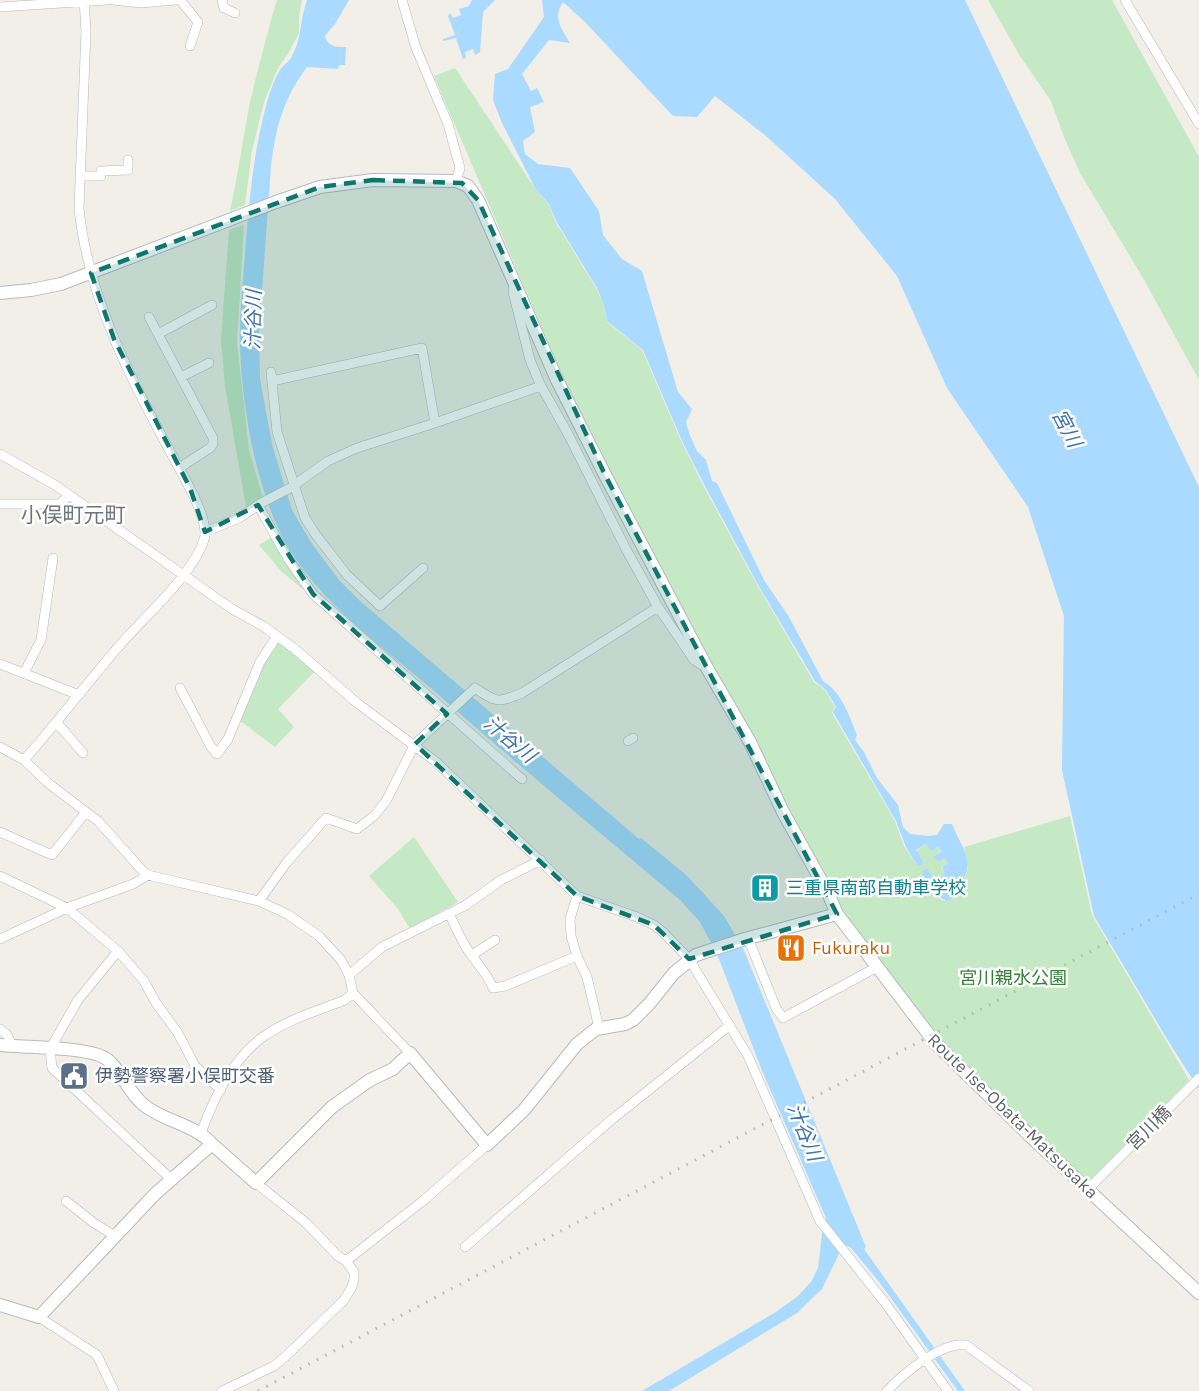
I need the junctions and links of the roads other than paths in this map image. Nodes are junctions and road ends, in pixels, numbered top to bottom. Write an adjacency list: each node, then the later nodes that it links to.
1 (84, 0): 2 (street); 8 (street); 13 (street)
2 (108, 0)
3 (113, 0): 4 (street)
4 (178, 0): 10 (street)
5 (222, 0): 9 (street)
6 (402, 0): 14 (street)
7 (1125, 0): 11 (street)
8 (0, 7)
9 (235, 13)
10 (190, 46)
11 (1199, 124)
12 (128, 160): 13 (street)
13 (80, 176): 15 (street)
14 (456, 181): 15 (main road); 16 (main road, Route Ise-Obata-Matsusaka)
15 (91, 273): 17 (main road); 26 (street)
16 (514, 281): 23 (street); 38 (main road, Route Ise-Obata-Matsusaka)
17 (0, 293)
18 (212, 305): 20 (street)
19 (149, 317): 20 (street)
20 (158, 334): 22 (street)
21 (208, 363): 22 (street)
22 (181, 377): 26 (street)
23 (541, 386): 24 (street); 35 (street)
24 (435, 423): 27 (street); 27 (street)
25 (0, 454): 28 (street)
26 (179, 468): 31 (street)
27 (291, 487): 29 (street); 33 (street)
28 (69, 496): 30 (street); 34 (street)
29 (261, 503): 31 (street); 42 (street)
30 (0, 504)
31 (206, 532): 34 (street)
32 (53, 558): 39 (street)
33 (423, 568)
34 (184, 574): 36 (street); 41 (street)
35 (658, 607): 38 (street); 42 (street)
36 (276, 636): 40 (street); 44 (street)
37 (0, 664): 39 (street)
38 (707, 668): 58 (main road, Route Ise-Obata-Matsusaka)
39 (24, 673): 41 (street)
40 (180, 688)
41 (79, 695): 43 (street)
42 (448, 712): 44 (street); 48 (street)
43 (57, 723): 46 (street); 47 (street)
44 (415, 744): 51 (street); 55 (street)
45 (0, 747): 47 (street)
46 (83, 753)
47 (24, 760): 49 (street)
48 (522, 779)
49 (86, 812): 50 (street); 52 (street)
50 (0, 832)
51 (541, 860): 54 (street); 57 (street)
52 (148, 875): 55 (street); 56 (street)
53 (0, 876): 56 (street)
54 (578, 896): 64 (street); 65 (street)
55 (259, 901): 67 (street)
56 (66, 908): 59 (street); 62 (street)
57 (449, 913): 63 (street); 67 (street)
58 (837, 914): 60 (main road); 66 (main road, Route Ise-Obata-Matsusaka)
59 (0, 939)
60 (747, 939): 65 (main road); 66 (street)
61 (495, 940): 63 (street)
62 (118, 951): 73 (street); 76 (street)
63 (471, 955): 64 (street)
64 (577, 956): 70 (street)
65 (689, 959): 69 (street); 70 (main road)
66 (877, 967): 82 (main road, Route Ise-Obata-Matsusaka)
67 (349, 975): 68 (street)
68 (353, 993): 74 (street); 76 (street)
69 (730, 1025): 85 (street); 90 (street)
70 (599, 1028): 79 (main road)
71 (0, 1029): 72 (street)
72 (6, 1046): 73 (main road)
73 (50, 1049): 77 (main road); 80 (street)
74 (410, 1053): 79 (main road); 81 (main road)
75 (1199, 1078): 82 (street, 宮川橋)
76 (221, 1090): 77 (street)
77 (201, 1133): 78 (main road)
78 (212, 1144): 80 (main road); 81 (main road)
79 (487, 1145): 86 (street)
80 (172, 1180): 84 (main road)
81 (256, 1183): 86 (street)
82 (1088, 1189): 87 (main road, Route Ise-Obata-Matsusaka)
83 (66, 1201): 84 (street)
84 (115, 1236): 89 (main road)
85 (465, 1247)
86 (346, 1261): 92 (street)
87 (1199, 1293)
88 (0, 1305): 89 (main road)
89 (39, 1317): 91 (street)
90 (927, 1360): 93 (street); 94 (street); 95 (street)
91 (114, 1391)
92 (222, 1391)
93 (887, 1391)
94 (948, 1391)
95 (1029, 1391)

